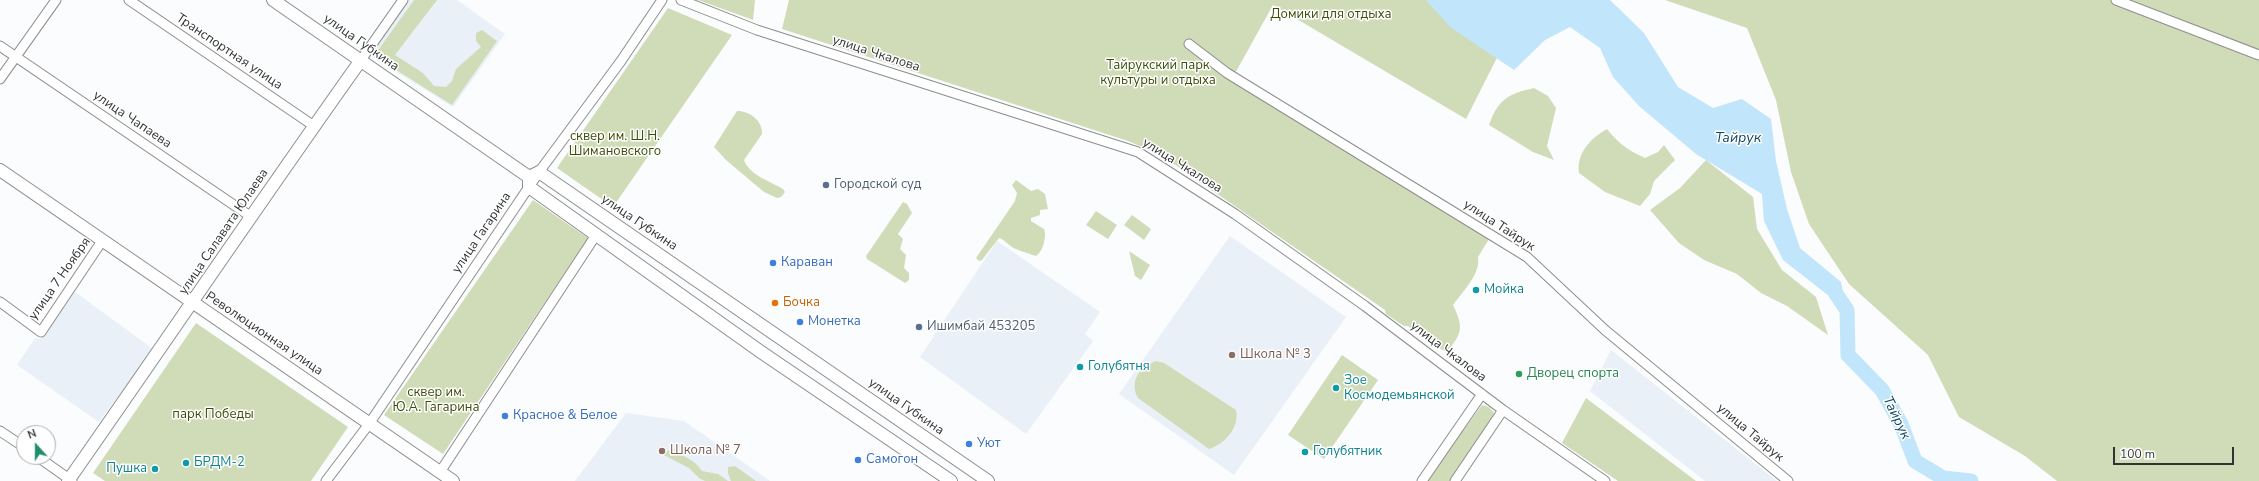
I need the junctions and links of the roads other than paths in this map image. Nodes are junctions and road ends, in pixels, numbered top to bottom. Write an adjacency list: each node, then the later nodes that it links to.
1 (56, 0): 11 (street)
2 (129, 0): 14 (street, Транспортная улица)
3 (273, 0): 12 (main road, улица Губкина)
4 (403, 0): 12 (street, улица Салавата Юлаева)
5 (662, 0): 16 (street, улица Гагарина)
6 (681, 0): 22 (street, улица Чкалова)
7 (2116, 0): 10 (street)
8 (1189, 44): 37 (street, улица Тайрук)
9 (0, 46): 11 (street, улица Чапаева)
10 (2259, 55)
11 (15, 57): 13 (street); 17 (street, улица Чапаева)
12 (361, 60): 14 (main road, улица Салавата Юлаева); 16 (main road, улица Губкина)
13 (0, 80)
14 (314, 126): 17 (main road, улица Салавата Юлаева)
15 (0, 170): 19 (main road, Революционная улица)
16 (532, 179): 18 (main road, улица Губкина); 24 (street, улица Гагарина); 33 (main road, улица Губкина)
17 (250, 216): 21 (main road, улица Салавата Юлаева)
18 (596, 235): 28 (street); 32 (main road, улица Губкина)
19 (102, 241): 20 (street, улица 7 Ноября); 21 (main road, Революционная улица)
20 (0, 302)
21 (193, 303): 24 (main road, Революционная улица); 29 (main road, улица Салавата Юлаева)
22 (1482, 394): 23 (street, улица Чкалова); 34 (street)
23 (1503, 410): 35 (street); 36 (street, улица Чкалова)
24 (369, 424): 28 (main road, Революционная улица); 30 (street, улица Гагарина)
25 (0, 431): 26 (street)
26 (16, 442)
27 (49, 465): 29 (street)
28 (440, 472): 31 (main road, Революционная улица)
29 (70, 480)
30 (326, 481)
31 (453, 481)
32 (951, 481)
33 (988, 481)
34 (1422, 481)
35 (1455, 481)
36 (1605, 481)
37 (1788, 481)

